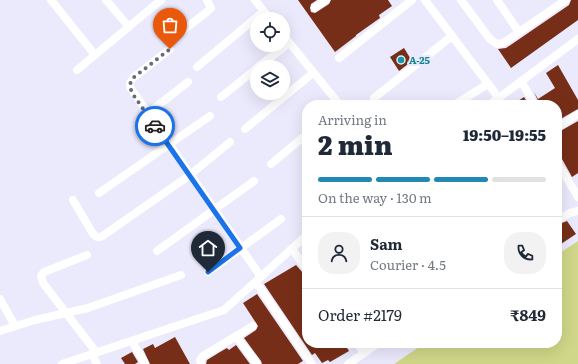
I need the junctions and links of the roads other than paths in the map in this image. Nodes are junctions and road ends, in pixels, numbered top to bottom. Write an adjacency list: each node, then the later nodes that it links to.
1 (51, 0): 22 (street)
2 (106, 0): 14 (street)
3 (207, 0): 15 (street)
4 (255, 0): 13 (street)
5 (326, 0): 12 (street)
6 (412, 0): 23 (street)
7 (425, 0): 17 (street)
8 (461, 0): 16 (street)
9 (497, 0): 16 (street)
10 (566, 0): 16 (street)
11 (158, 1): 14 (street)
12 (315, 8)
13 (264, 11): 25 (street)
14 (128, 27): 22 (street)
15 (181, 32)
16 (519, 32)
17 (452, 36): 31 (street); 34 (street)
18 (578, 39): 29 (street)
19 (290, 44): 27 (street)
20 (170, 49): 39 (street)
21 (278, 52): 24 (street)
22 (95, 55): 26 (street)
23 (339, 58)
24 (268, 60)
25 (197, 67)
26 (76, 70)
27 (314, 72): 35 (street); 43 (street)
28 (250, 74): 32 (street)
29 (520, 81): 33 (street); 38 (street)
30 (188, 82): 39 (street)
31 (488, 84): 33 (street); 36 (street)
32 (221, 96)
33 (498, 97): 37 (street)
34 (374, 98)
35 (336, 100)
36 (462, 100)
37 (495, 100)
38 (532, 100)
39 (147, 114): 46 (street)
40 (578, 114): 42 (street)
41 (210, 116): 46 (street)
42 (562, 125)
43 (245, 130)
44 (302, 139): 47 (street)
45 (230, 142): 49 (street)
46 (169, 145): 49 (street); 51 (street)
47 (270, 164)
48 (562, 171): 52 (street)
49 (190, 175): 53 (street); 54 (street)
50 (254, 181): 54 (street)
51 (99, 193)
52 (578, 198)
53 (73, 200)
54 (214, 211): 59 (street); 61 (street)
55 (578, 211): 56 (street)
56 (562, 217)
57 (281, 219): 59 (street)
58 (302, 240): 60 (street)
59 (240, 248): 64 (street); 66 (street)
60 (292, 249): 63 (street); 66 (street)
61 (157, 251)
62 (87, 255): 68 (street)
63 (302, 263)
64 (208, 272)
65 (181, 275): 68 (street)
66 (258, 279): 73 (street); 83 (street)
67 (0, 299): 69 (street)
68 (65, 313): 69 (street); 76 (street)
69 (15, 326): 71 (street)
70 (253, 326): 72 (street)
71 (0, 331)
72 (236, 336): 81 (street); 82 (street)
73 (132, 341): 76 (street); 80 (street)
74 (360, 348): 77 (street)
75 (372, 348): 77 (street)
76 (94, 353): 78 (street); 79 (street)
77 (364, 353): 84 (street)
78 (62, 364)
79 (97, 364)
80 (145, 364)
81 (201, 364)
82 (257, 364)
83 (312, 364)
84 (348, 364)

